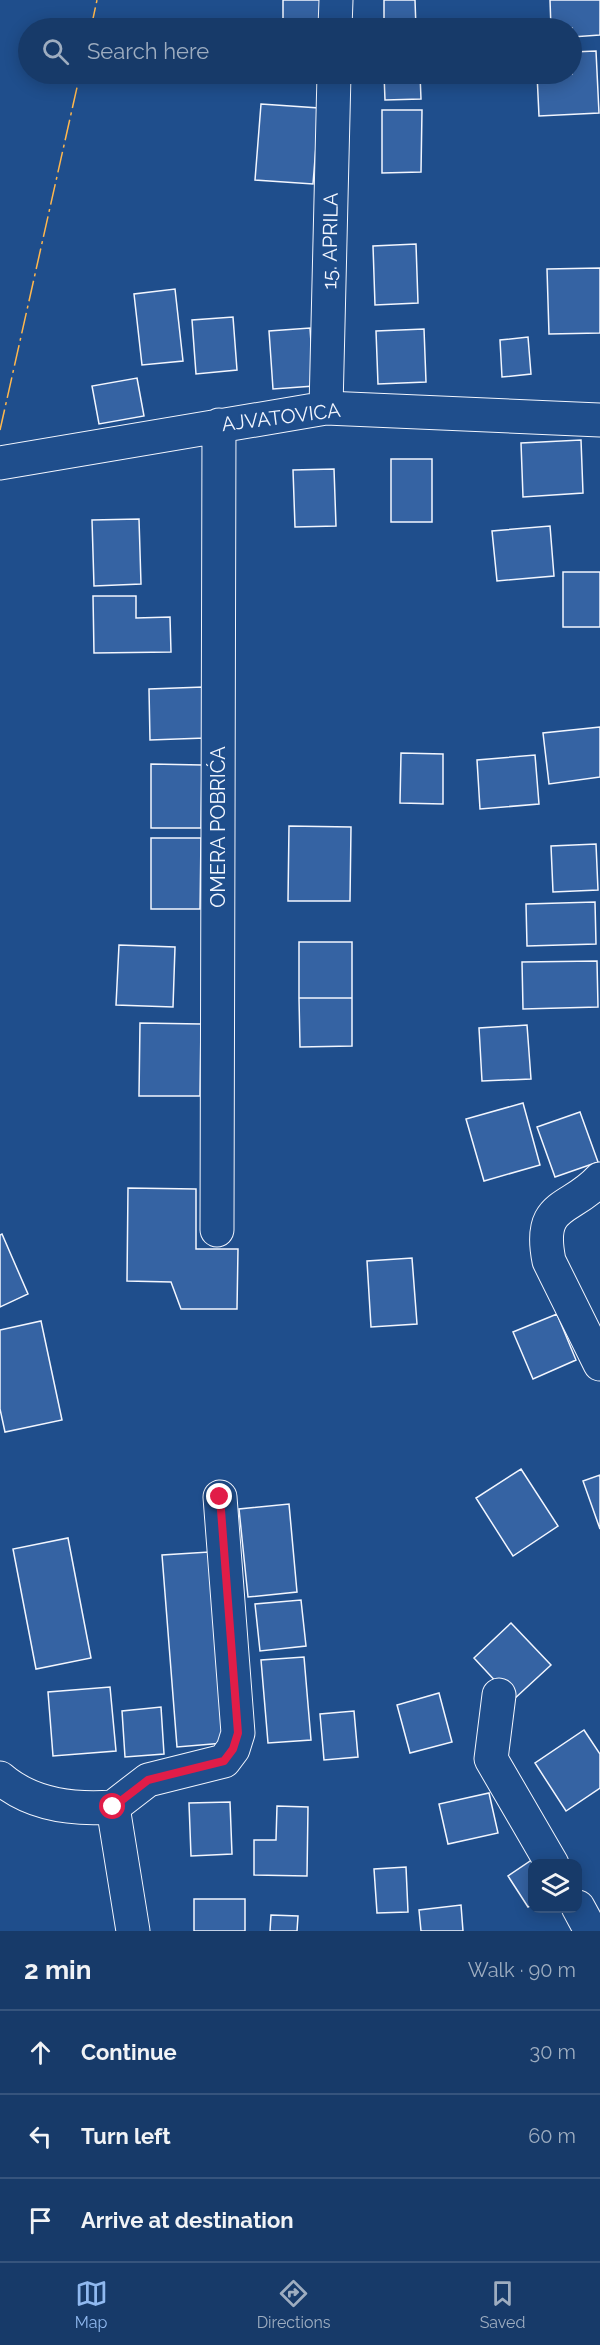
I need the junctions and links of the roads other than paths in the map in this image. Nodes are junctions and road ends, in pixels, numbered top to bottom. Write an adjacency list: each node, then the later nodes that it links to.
1 (336, 0): 2 (street)
2 (335, 18)
3 (334, 84): 4 (street, 15. APRILA)
4 (326, 408): 5 (street, AJVATOVICA); 6 (street, AJVATOVICA)
5 (600, 420)
6 (219, 425): 7 (street, AJVATOVICA); 9 (street, OMERA POBRIĆA)
7 (0, 463)
8 (600, 1179): 10 (street)
9 (217, 1230)
10 (600, 1364)
11 (220, 1497): 14 (street)
12 (499, 1695): 15 (street)
13 (0, 1778): 14 (street)
14 (113, 1807): 17 (street)
15 (550, 1859)
16 (581, 1913): 18 (street)
17 (133, 1931)
18 (591, 1931)

